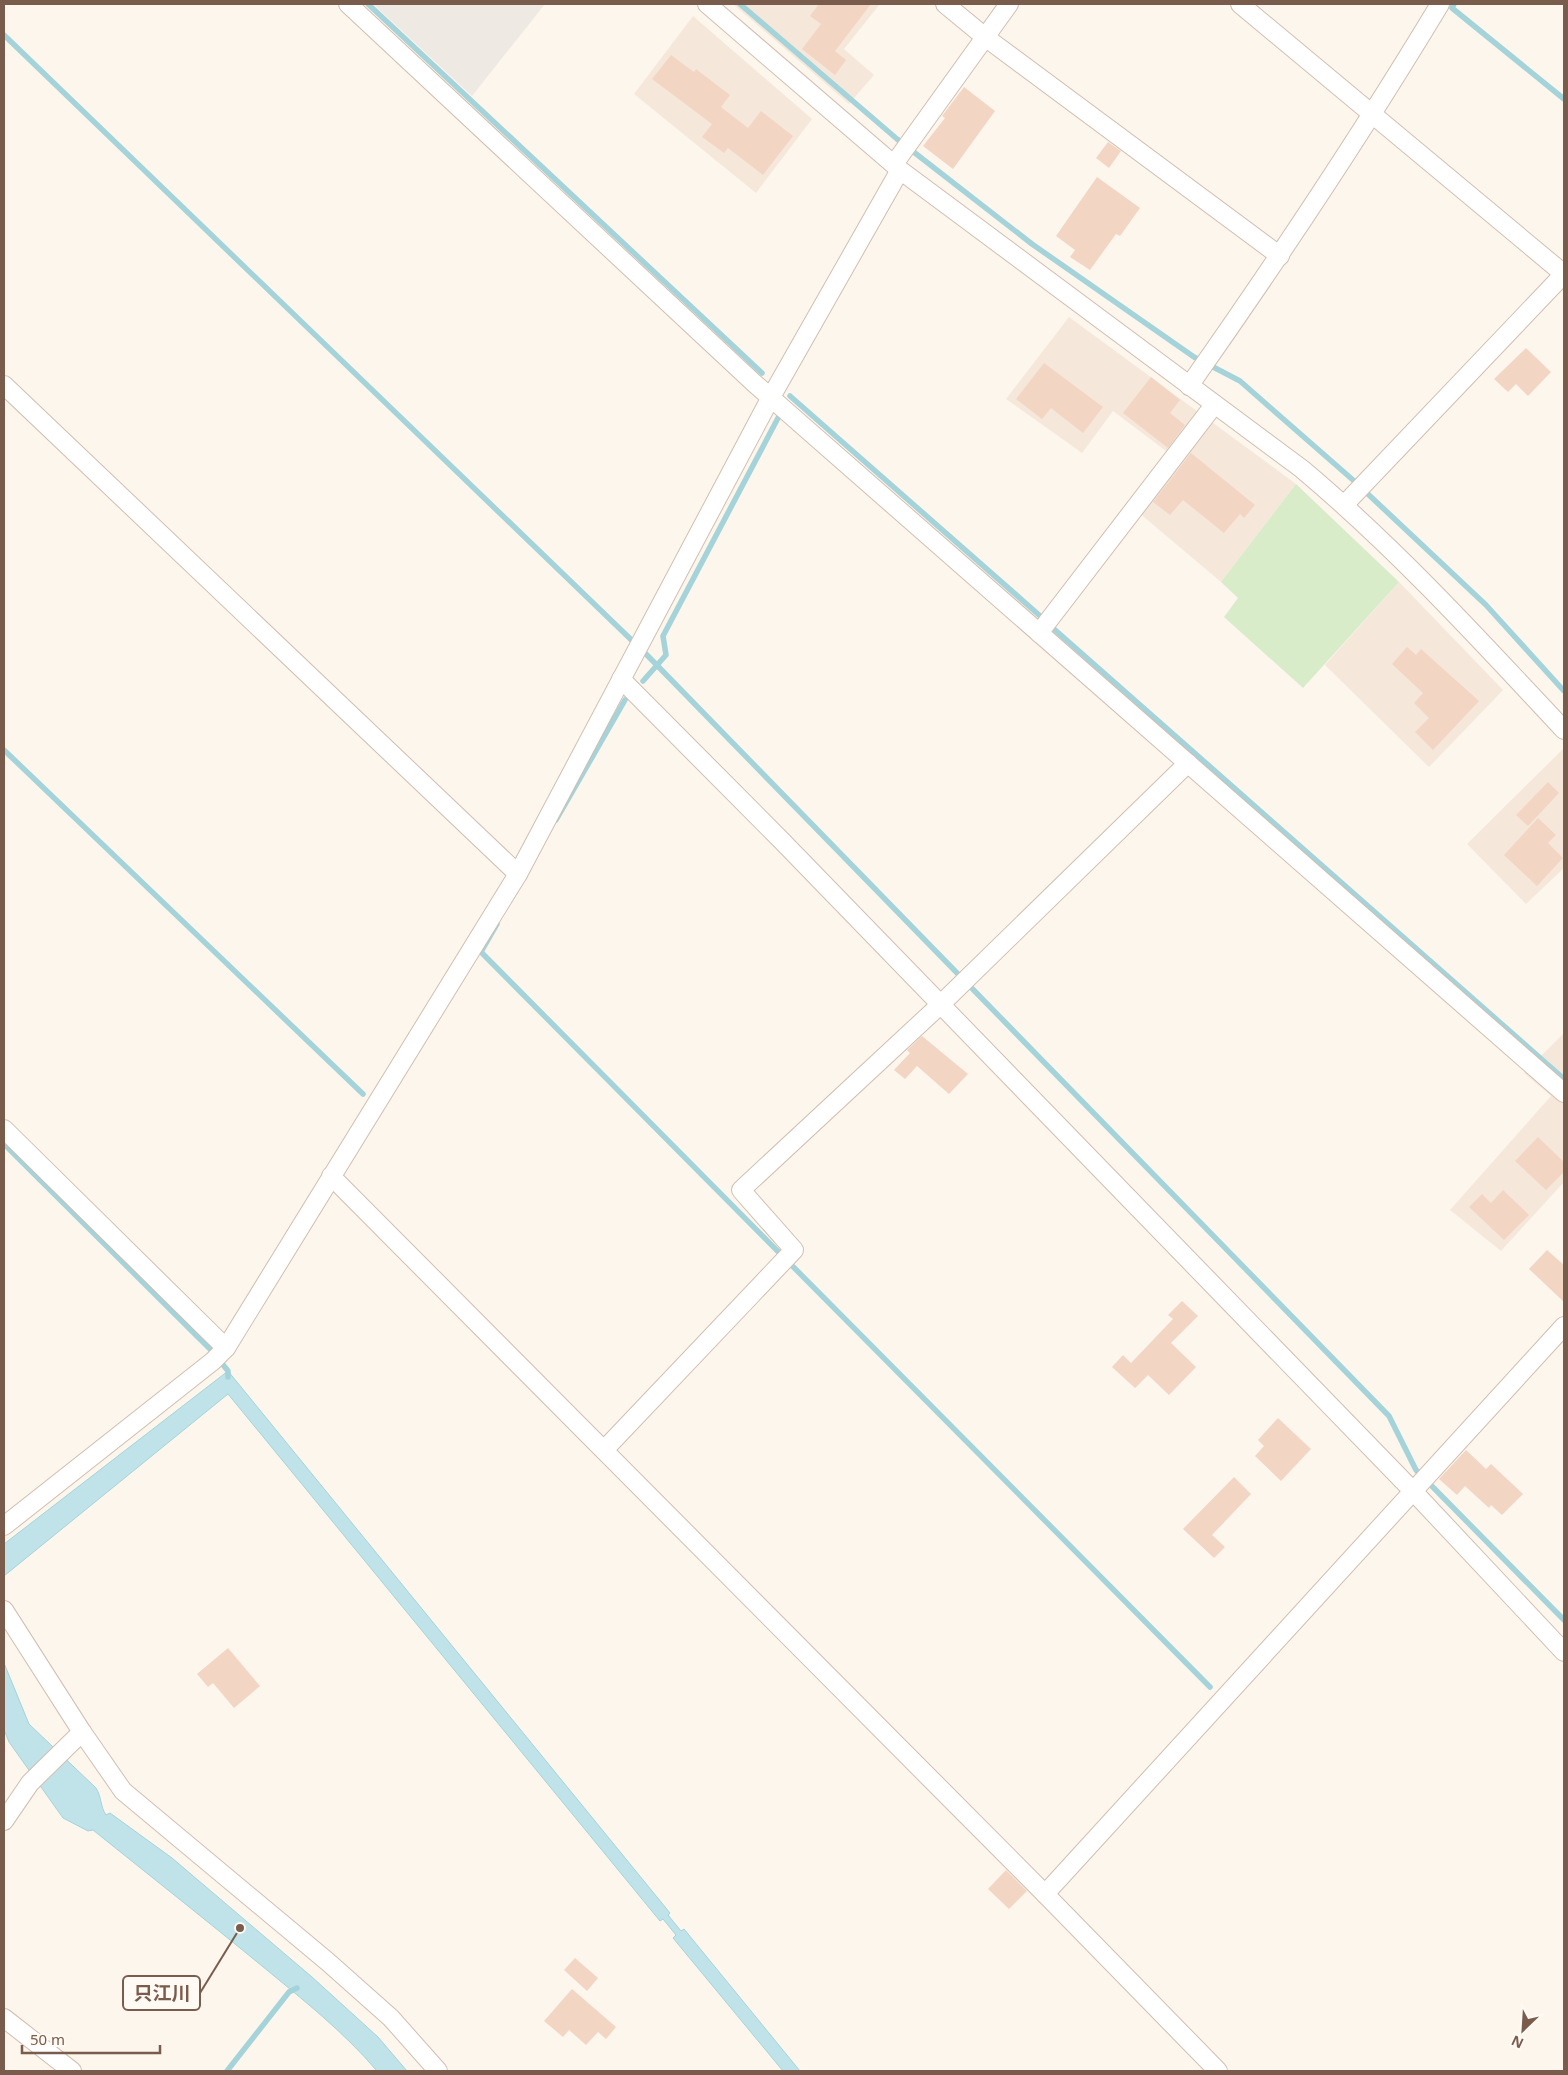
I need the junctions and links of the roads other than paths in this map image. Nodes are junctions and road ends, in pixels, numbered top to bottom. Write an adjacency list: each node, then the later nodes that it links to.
1 (348, 4): 14 (street)
2 (707, 4): 9 (street)
3 (945, 4): 7 (street)
4 (1009, 4): 7 (street)
5 (1240, 4): 8 (street)
6 (1440, 4): 8 (street)
7 (985, 37): 9 (street); 10 (street)
8 (1373, 115): 10 (street); 11 (street)
9 (899, 162): 13 (street); 14 (street)
10 (1280, 256): 13 (street)
11 (1564, 274): 16 (street)
12 (4, 385): 21 (street)
13 (1189, 386): 15 (street)
14 (771, 397): 17 (street); 18 (street)
15 (1214, 405): 16 (street); 17 (street)
16 (1355, 493): 19 (street)
17 (1039, 633): 20 (street)
18 (621, 679): 21 (street); 22 (street)
19 (1564, 730)
20 (1188, 763): 22 (street); 23 (street)
21 (518, 874): 25 (street)
22 (940, 1005): 28 (street); 29 (street)
23 (1564, 1093)
24 (4, 1129): 27 (street)
25 (331, 1176): 27 (street); 28 (street)
26 (1564, 1326): 29 (street)
27 (220, 1354): 30 (street)
28 (604, 1450): 35 (street)
29 (1420, 1481): 32 (street); 35 (street)
30 (4, 1526)
31 (4, 1610): 33 (street)
32 (1564, 1652)
33 (82, 1732): 34 (street); 38 (street)
34 (4, 1821)
35 (1045, 1894): 39 (street)
36 (4, 2018): 37 (street)
37 (72, 2071)
38 (438, 2071)
39 (1218, 2071)

